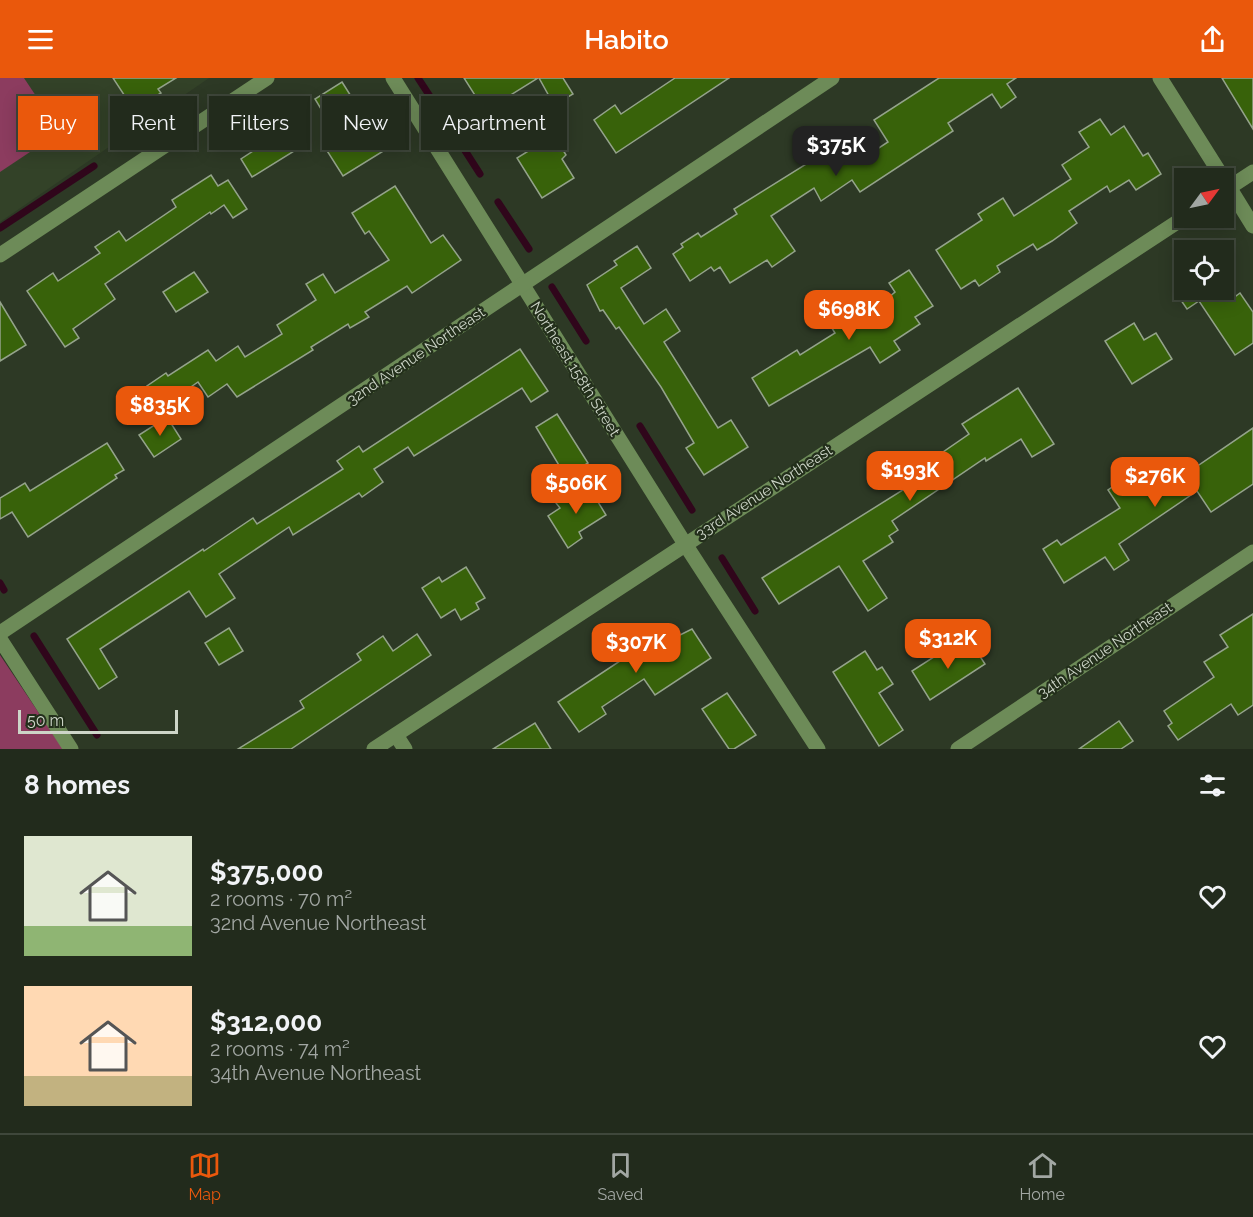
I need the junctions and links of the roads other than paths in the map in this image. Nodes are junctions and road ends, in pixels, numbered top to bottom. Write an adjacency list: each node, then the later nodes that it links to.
1 (393, 78): 12 (street, Northeast 158th Street)
2 (832, 78): 12 (street, 32nd Avenue Northeast)
3 (1160, 78): 5 (street)
4 (263, 79): 11 (street)
5 (1215, 168)
6 (1253, 172): 7 (street)
7 (1234, 180)
8 (1234, 198): 10 (street)
9 (1174, 224): 13 (street, 33rd Avenue Northeast)
10 (1253, 226)
11 (0, 255)
12 (523, 285): 13 (street, Northeast 158th Street); 15 (street, 32nd Avenue Northeast)
13 (684, 544): 17 (street, 33rd Avenue Northeast); 21 (street, Northeast 158th Street)
14 (1253, 552): 22 (street, 34th Avenue Northeast)
15 (0, 633)
16 (0, 639): 18 (street)
17 (396, 735): 19 (street, 33rd Avenue Northeast); 20 (street)
18 (71, 749)
19 (374, 749)
20 (405, 749)
21 (818, 749)
22 (958, 749)

